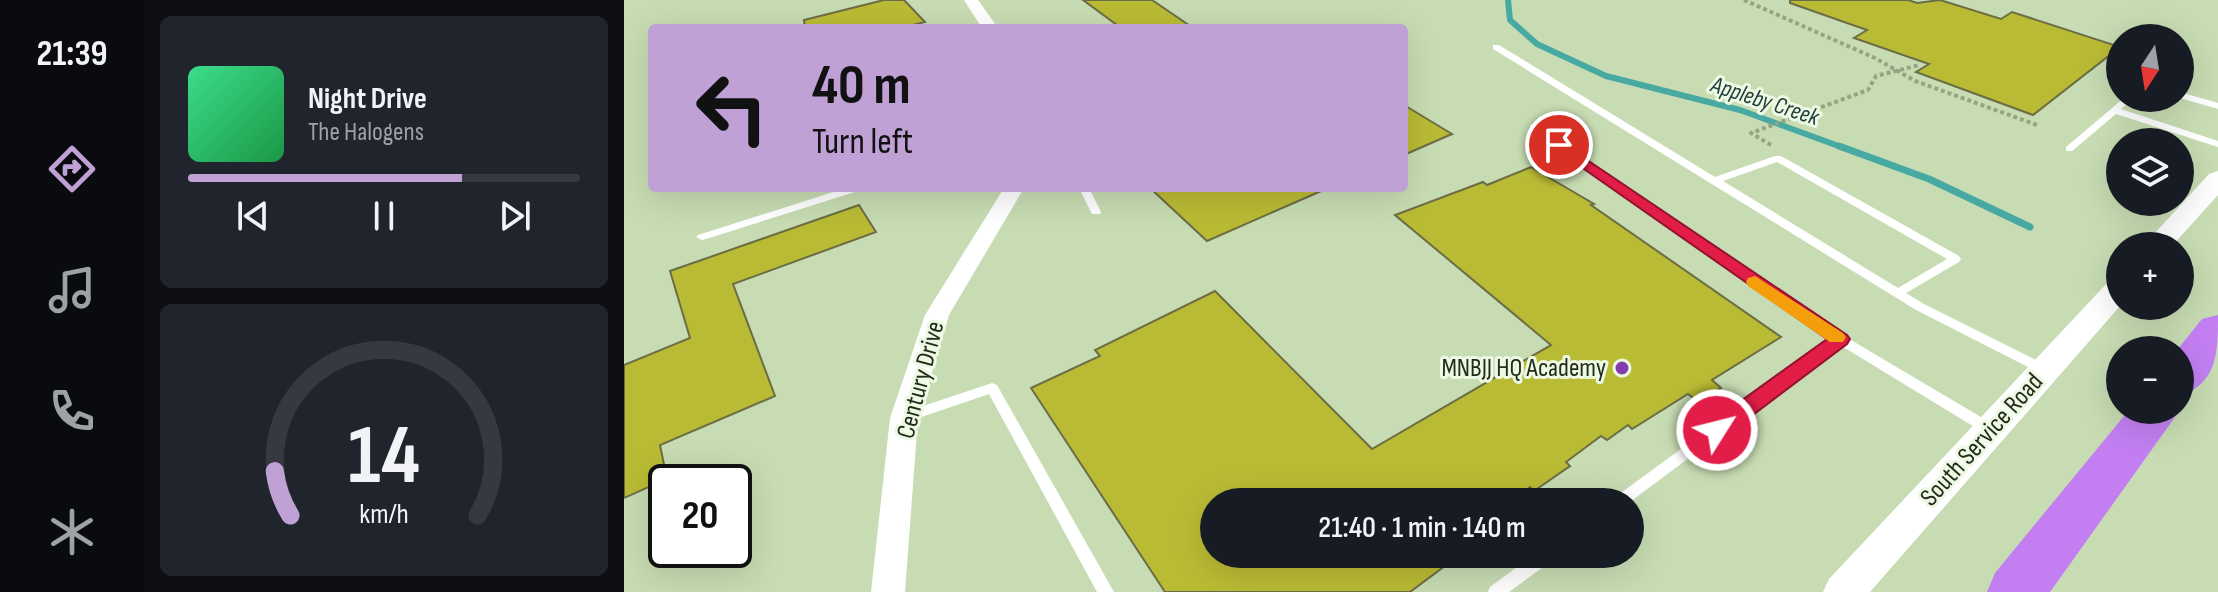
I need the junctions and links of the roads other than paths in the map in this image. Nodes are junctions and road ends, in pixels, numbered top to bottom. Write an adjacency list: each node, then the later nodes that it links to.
1 (971, 0): 2 (street)
2 (987, 24)
3 (1496, 47): 12 (lane)
4 (2194, 99): 5 (lane)
5 (2218, 106)
6 (2112, 112): 10 (lane)
7 (2120, 112): 9 (lane)
8 (1533, 127): 22 (lane)
9 (2218, 144)
10 (2069, 149)
11 (2218, 179): 17 (street)
12 (1714, 181): 19 (lane); 19 (lane)
13 (844, 192): 18 (lane)
14 (1012, 192): 25 (street, Century Drive)
15 (1086, 192): 16 (lane)
16 (1096, 212)
17 (2170, 232)
18 (702, 237)
19 (1898, 293): 24 (lane)
20 (2106, 302): 24 (street, South Service Road)
21 (2218, 330): 23 (highway)
22 (1840, 339): 27 (lane); 28 (lane)
23 (2194, 361)
24 (2045, 370): 27 (street, South Service Road)
25 (904, 418): 30 (street, Century Drive); 31 (lane)
26 (2145, 424): 34 (highway)
27 (1991, 430): 33 (street, South Service Road)
28 (1638, 488)
29 (1529, 568): 32 (lane)
30 (888, 592)
31 (1106, 592)
32 (1496, 592)
33 (1844, 592)
34 (2016, 592)

